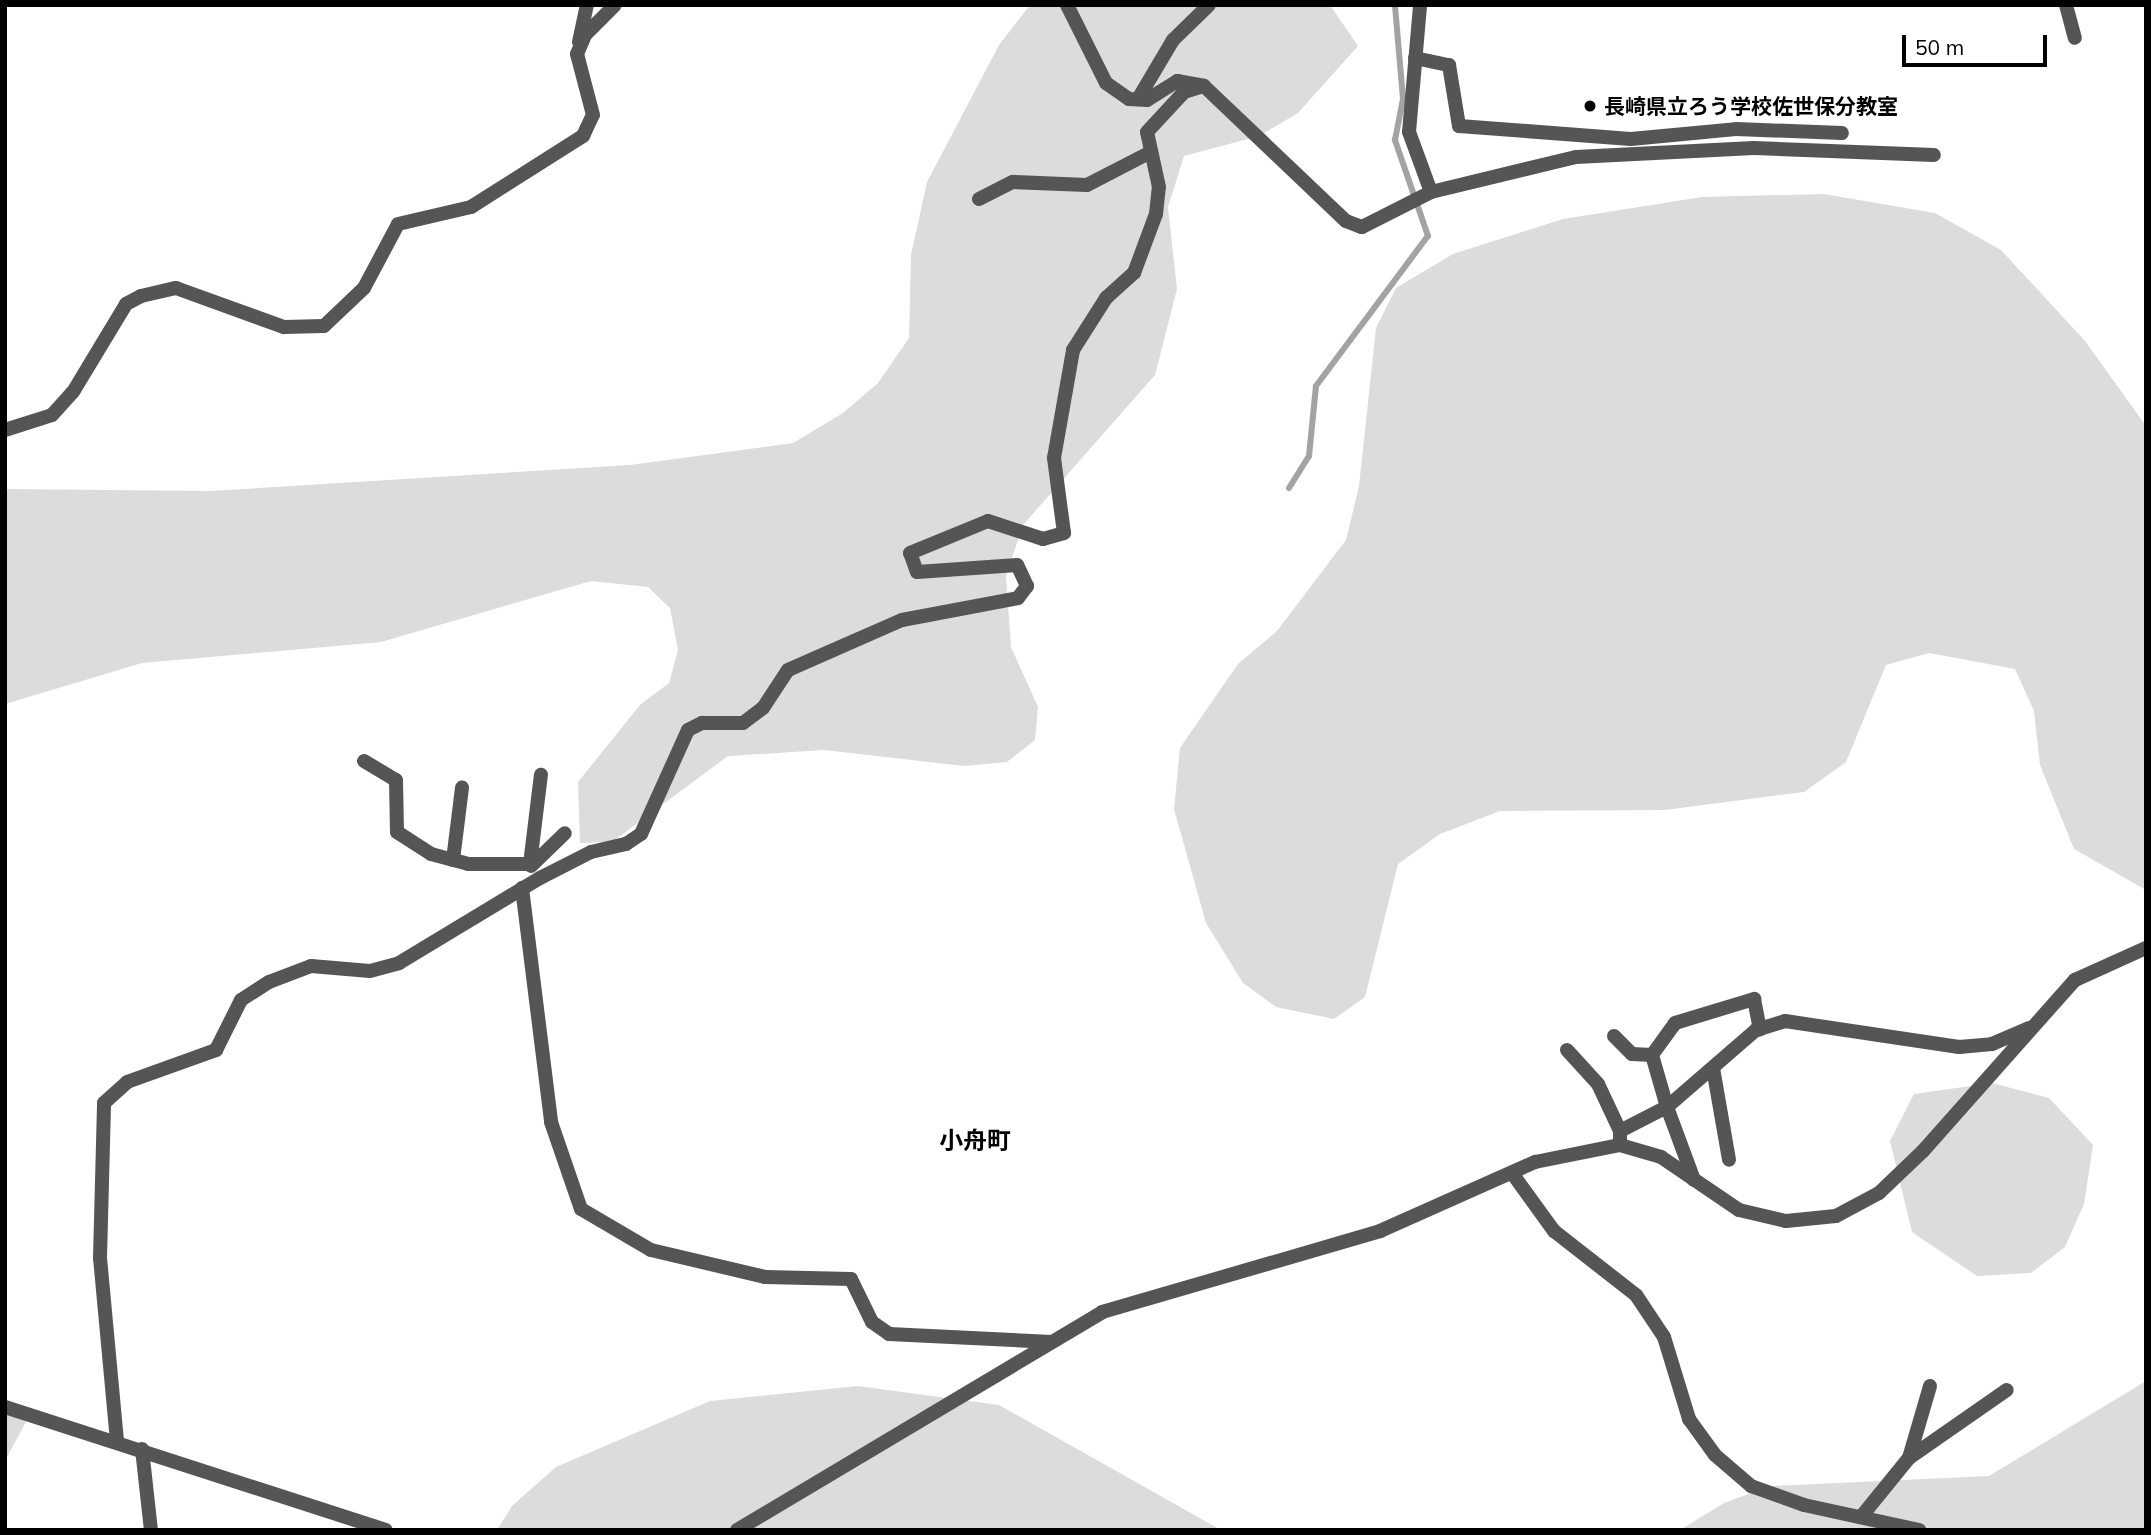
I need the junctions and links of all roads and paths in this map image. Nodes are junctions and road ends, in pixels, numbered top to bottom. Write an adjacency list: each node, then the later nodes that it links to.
1 (587, 5): 8 (street)
2 (615, 5): 8 (street)
3 (1067, 5): 11 (street)
4 (1209, 5): 11 (street)
5 (1420, 5): 9 (street)
6 (2066, 5): 7 (street)
7 (2076, 38)
8 (579, 50): 17 (street)
9 (1415, 58): 12 (street); 15 (street)
10 (1204, 86): 11 (street); 13 (street); 15 (street)
11 (1138, 99)
12 (1842, 133)
13 (1149, 153): 16 (street); 24 (street)
14 (1934, 155): 15 (street)
15 (1426, 195)
16 (979, 199)
17 (5, 430)
18 (364, 761): 22 (street)
19 (541, 775): 23 (street)
20 (462, 788): 22 (street)
21 (565, 833): 23 (street)
22 (453, 860): 23 (street)
23 (530, 864): 24 (street)
24 (540, 878): 25 (street)
25 (522, 888): 38 (street); 42 (street)
26 (2146, 948): 27 (street)
27 (2036, 1024): 28 (street); 37 (street)
28 (1760, 1029): 31 (street); 32 (street)
29 (1614, 1036): 31 (street)
30 (1567, 1050): 34 (street)
31 (1652, 1055): 33 (street)
32 (1713, 1068): 33 (street); 35 (street)
33 (1667, 1107): 34 (street); 37 (street)
34 (1620, 1138): 36 (street); 37 (street)
35 (1728, 1160)
36 (1512, 1173): 38 (street); 45 (street)
37 (1694, 1180)
38 (1052, 1342): 48 (street)
39 (1930, 1386): 44 (street)
40 (2007, 1390): 44 (street)
41 (5, 1407): 42 (street)
42 (117, 1441): 43 (street)
43 (142, 1449): 46 (street); 47 (street)
44 (1909, 1458): 45 (street)
45 (1861, 1517): 49 (street)
46 (151, 1530)
47 (386, 1530)
48 (737, 1530)
49 (1919, 1530)

